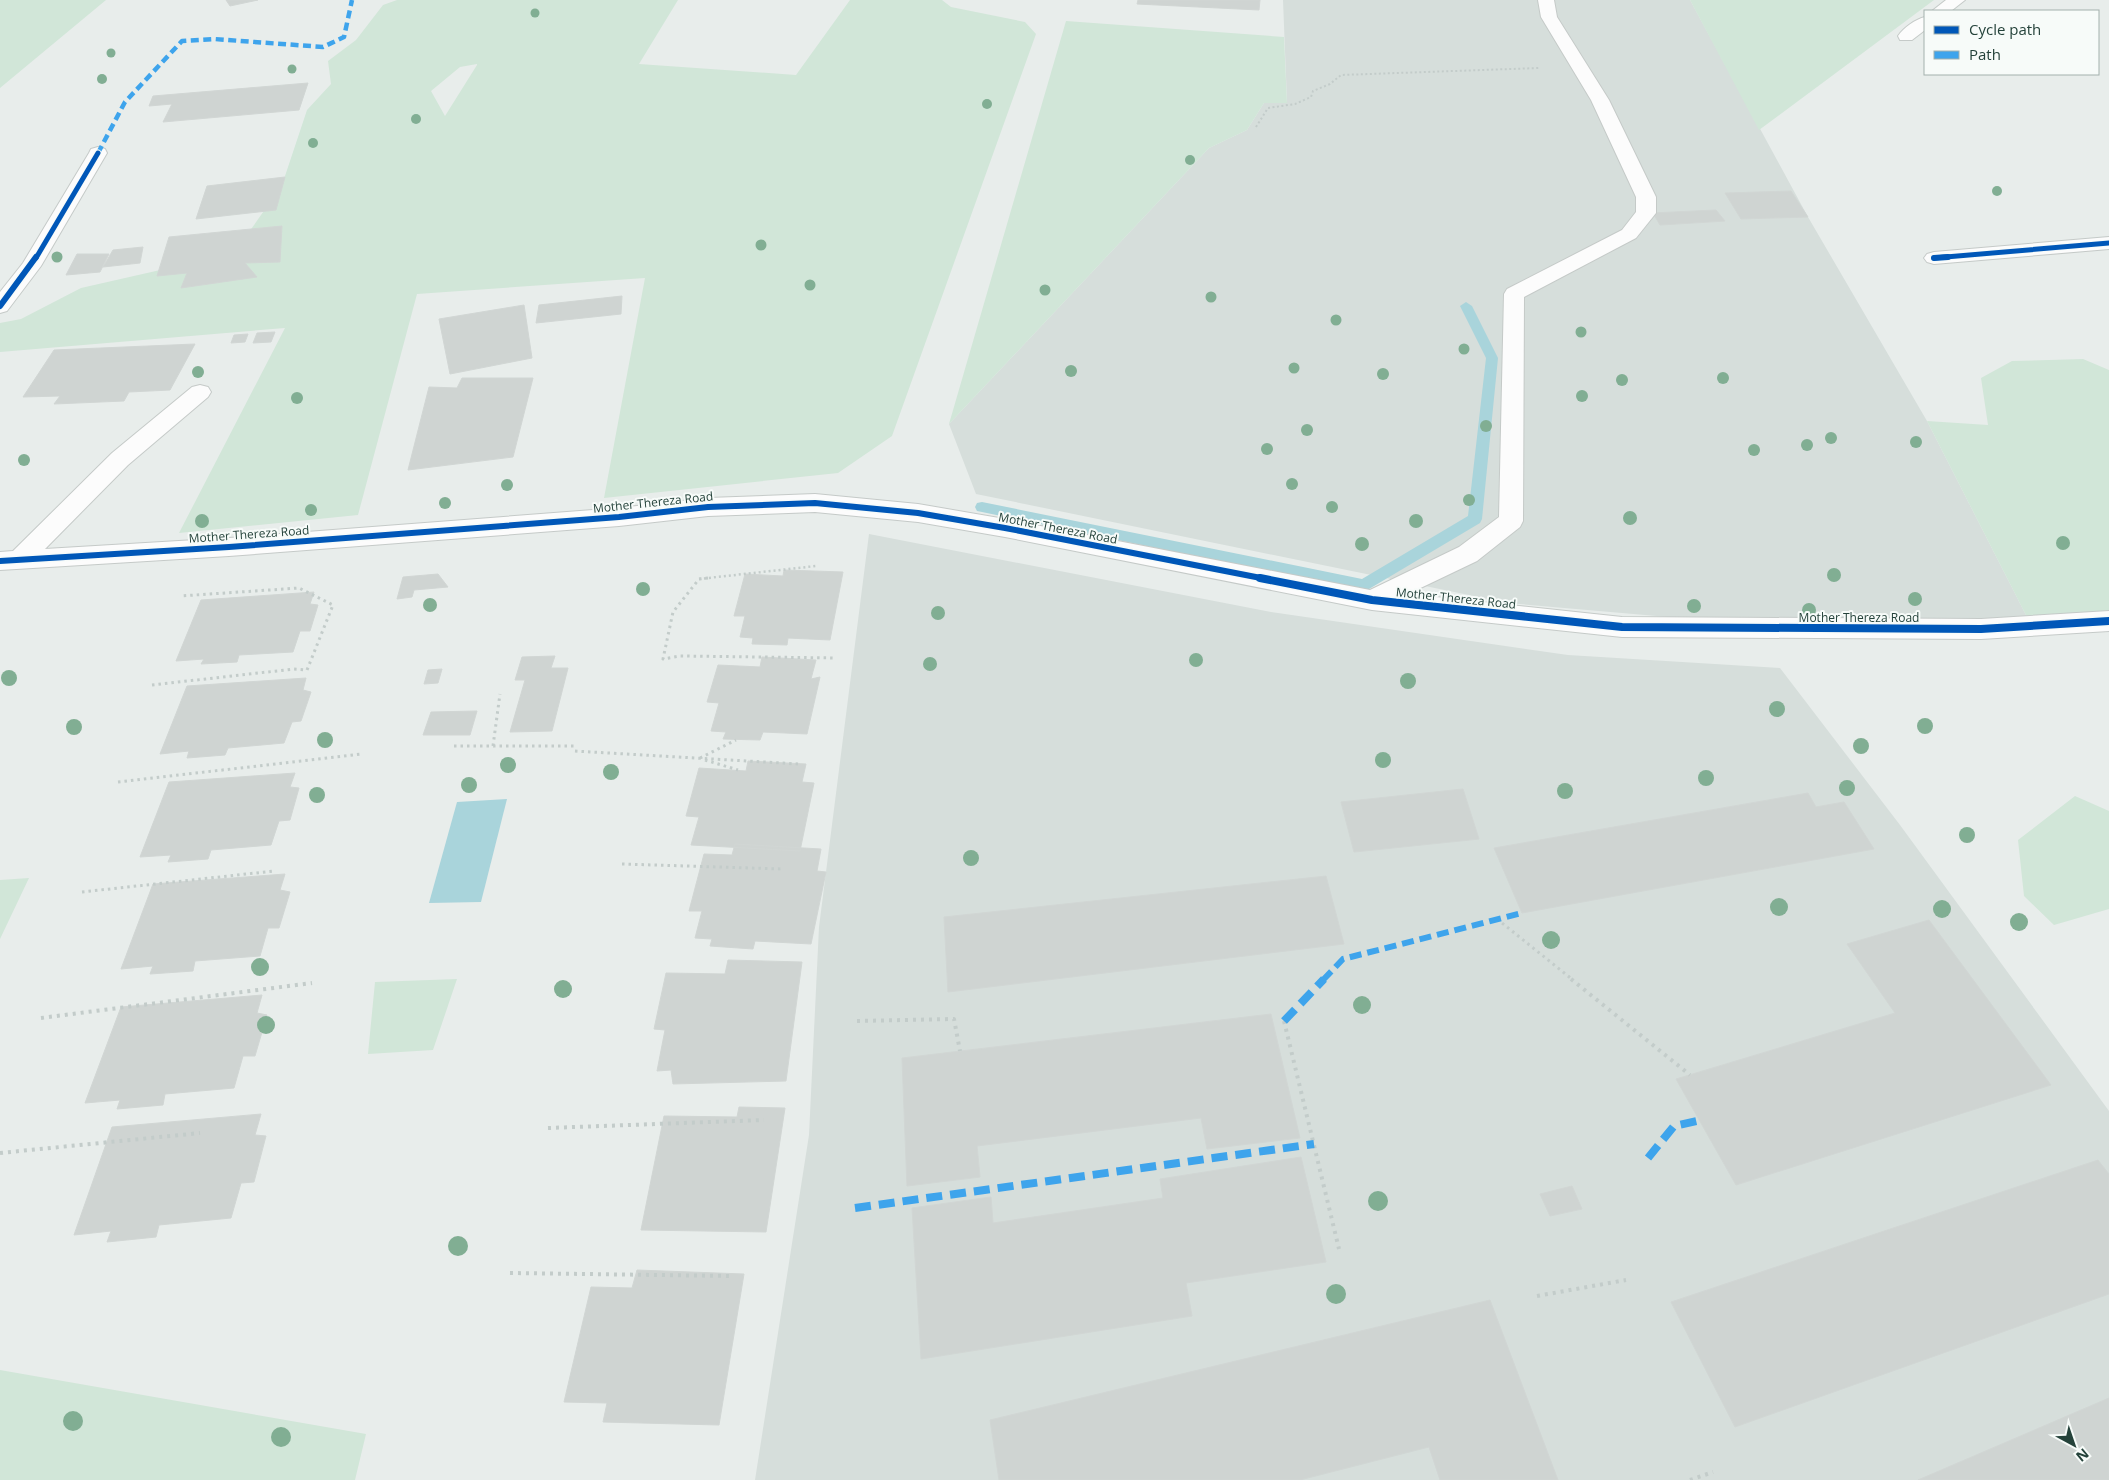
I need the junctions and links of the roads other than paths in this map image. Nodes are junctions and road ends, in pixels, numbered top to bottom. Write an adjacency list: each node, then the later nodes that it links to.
1 (1546, 0): 12 (street)
2 (1957, 0): 3 (street)
3 (1942, 10)
4 (1924, 23): 5 (street)
5 (1906, 36)
6 (98, 153): 9 (street)
7 (2109, 243): 8 (street)
8 (1934, 258)
9 (0, 306)
10 (200, 392): 11 (street)
11 (9, 560): 12 (street, Mother Thereza Road)
12 (1372, 600): 13 (street, Mother Thereza Road)
13 (2109, 622)

